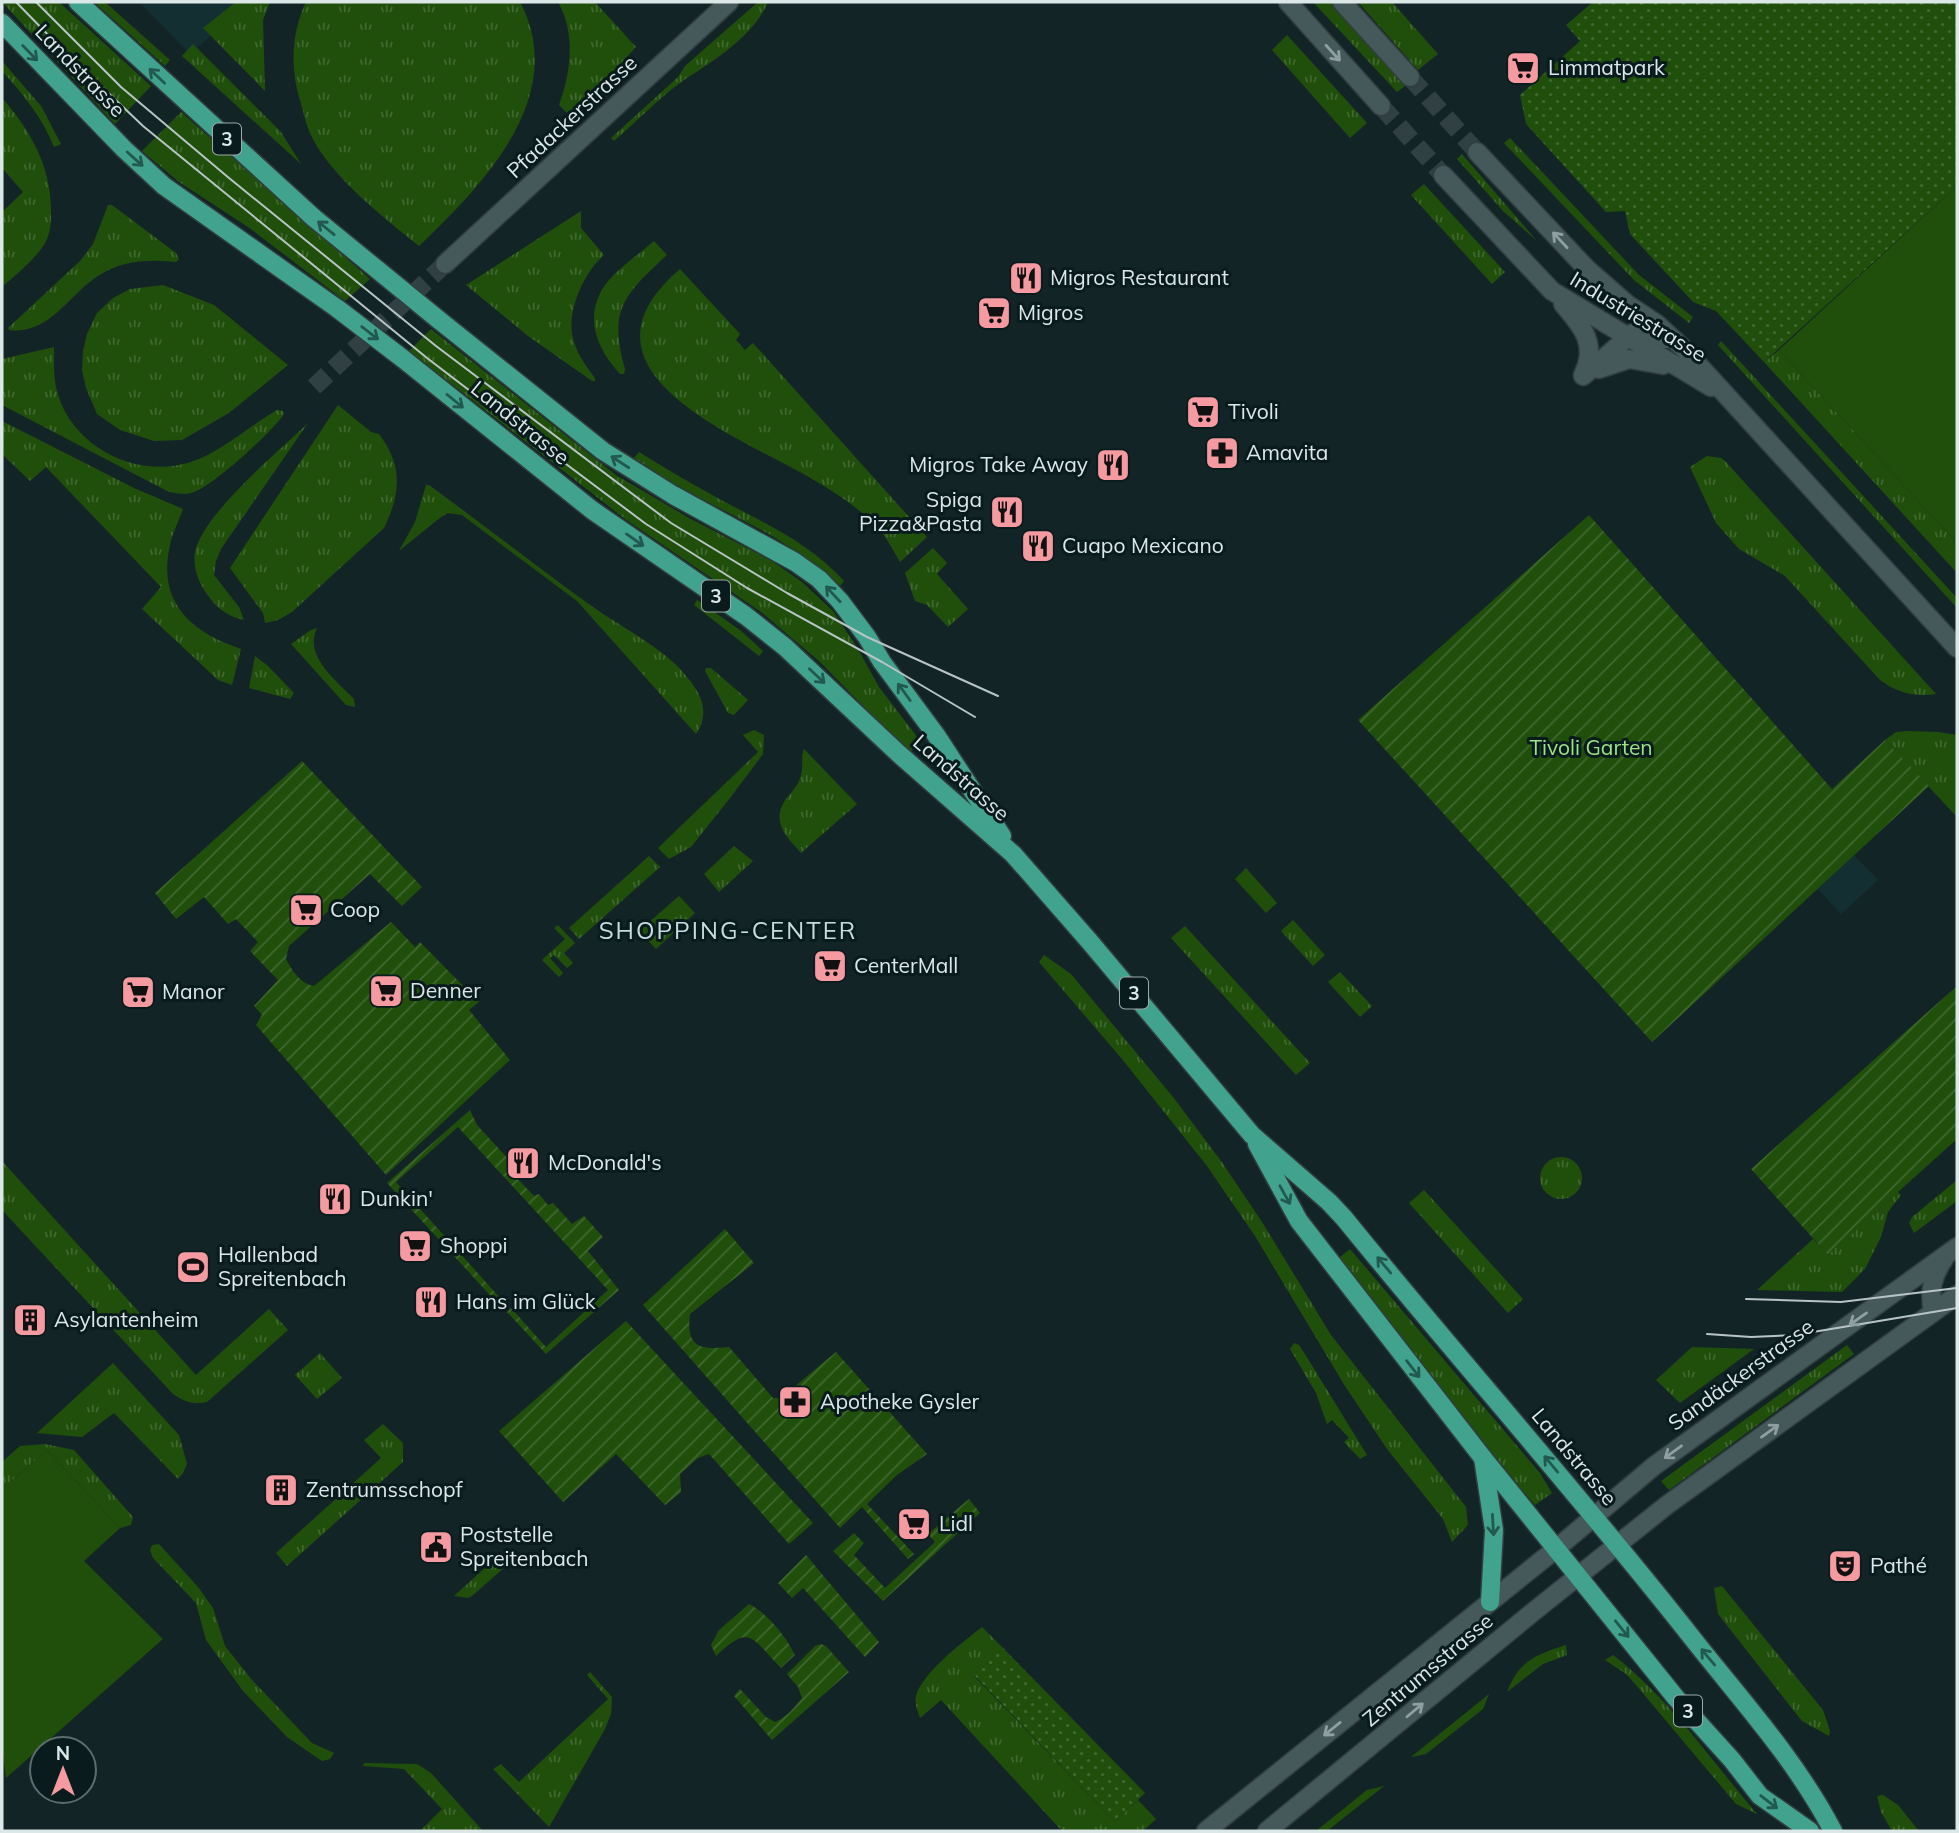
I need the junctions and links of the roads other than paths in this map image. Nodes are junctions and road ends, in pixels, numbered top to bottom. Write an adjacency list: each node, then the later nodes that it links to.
1 (78, 2): 19 (main road, Landstrasse / 3, one-way to 1, bridge)
2 (730, 2): 10 (street, Pfadackerstrasse)
3 (1288, 2): 7 (street, one-way to 7)
4 (1342, 2): 6 (street)
5 (2, 23): 19 (main road, Landstrasse / 3, one-way to 19, bridge)
6 (1410, 77)
7 (1381, 106)
8 (1477, 152): 12 (street, Industriestrasse, one-way to 8)
9 (1443, 175): 11 (street, Industriestrasse)
10 (444, 264)
11 (1552, 291): 13 (street, Industriestrasse); 16 (street)
12 (1627, 304): 13 (street); 14 (street, Industriestrasse)
13 (1628, 337): 14 (street); 15 (street, Industriestrasse); 16 (street)
14 (1684, 349): 17 (street, Industriestrasse)
15 (1684, 371): 16 (street); 17 (street, Industriestrasse)
16 (1583, 376)
17 (1729, 398): 18 (street, Industriestrasse)
18 (1957, 648)
19 (1013, 854): 20 (main road, Landstrasse / 3)
20 (1252, 1135): 24 (main road, Landstrasse / 3, one-way to 24); 25 (main road, Landstrasse / 3, one-way to 20)
21 (1953, 1251): 23 (street); 25 (street, Sandäckerstrasse, one-way to 25)
22 (1957, 1295): 23 (street)
23 (1933, 1312): 26 (street, one-way to 23)
24 (1483, 1458): 27 (main road, Landstrasse / 3); 29 (main road, one-way to 29)
25 (1594, 1516): 26 (main road, Landstrasse / 3); 27 (street, Sandäckerstrasse)
26 (1618, 1546): 28 (street, Zentrumsstrasse); 33 (main road, Landstrasse / 3, one-way to 26)
27 (1557, 1548): 28 (main road, Landstrasse / 3); 29 (street, Zentrumsstrasse)
28 (1579, 1576): 31 (street, Zentrumsstrasse, one-way to 28); 32 (main road, Landstrasse / 3, one-way to 32)
29 (1490, 1602): 30 (street, Zentrumsstrasse, one-way to 30)
30 (1206, 1831)
31 (1267, 1831)
32 (1810, 1831)
33 (1833, 1831)

